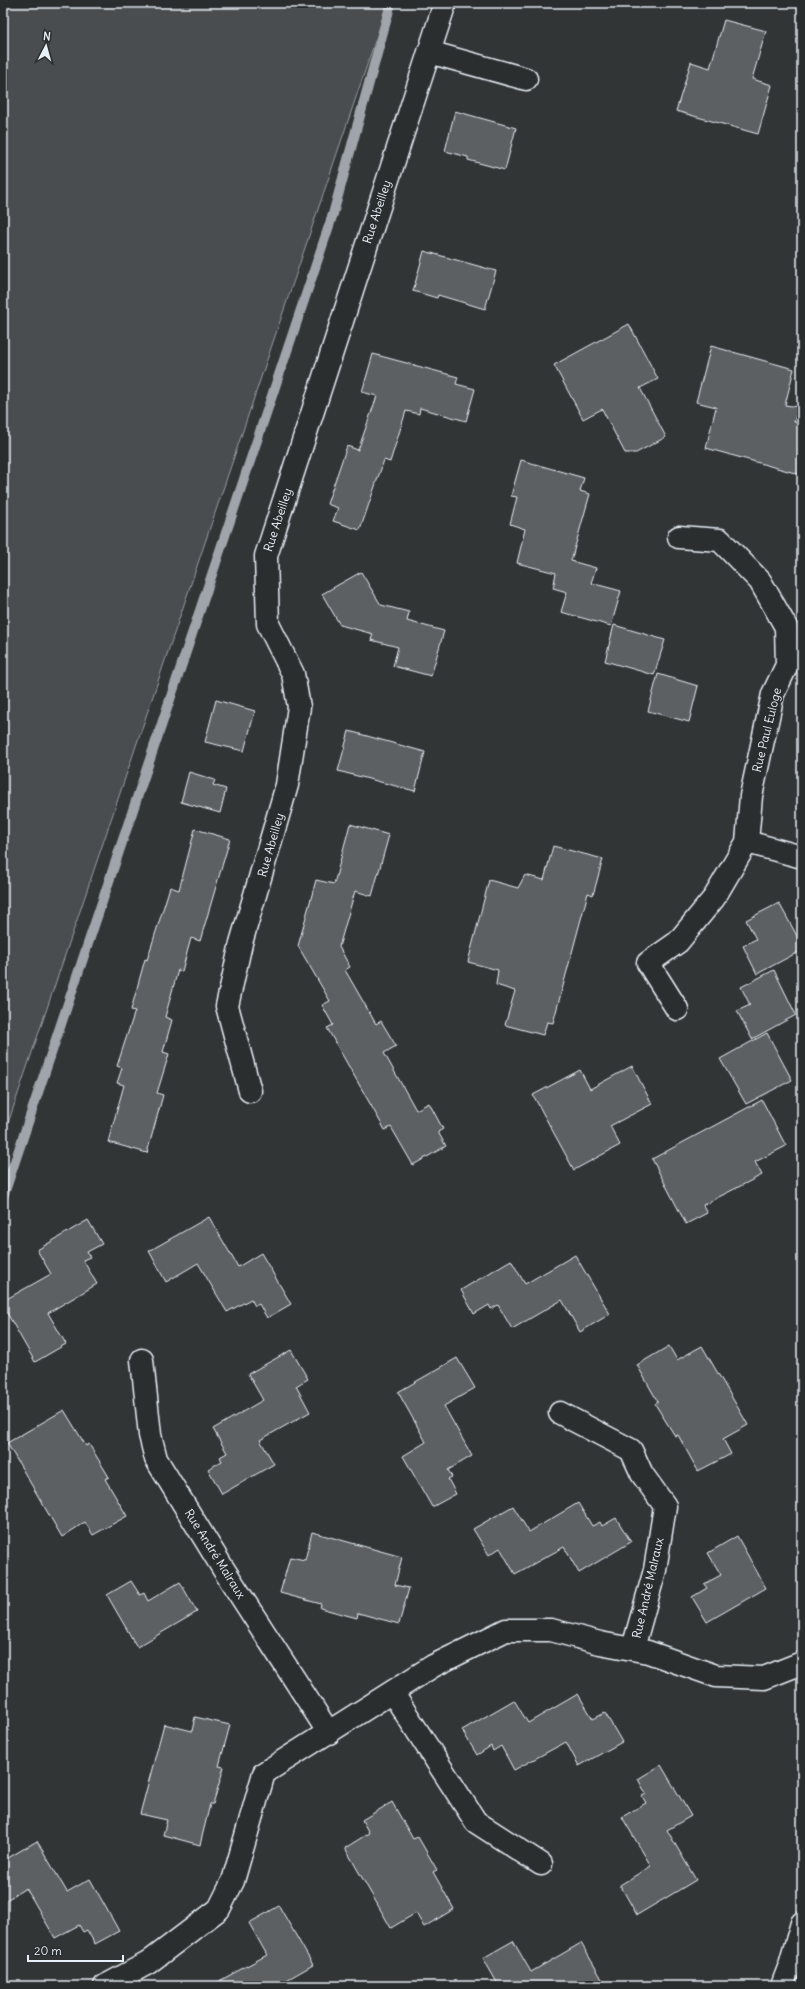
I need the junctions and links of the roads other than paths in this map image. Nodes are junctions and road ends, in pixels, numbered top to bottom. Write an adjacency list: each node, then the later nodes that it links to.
1 (445, 3): 2 (street, Rue Abeilley)
2 (429, 52): 3 (street); 8 (street, Rue Abeilley)
3 (526, 79)
4 (679, 537): 5 (street, Rue Paul Euloge)
5 (747, 842): 6 (street); 7 (street, Rue Paul Euloge)
6 (802, 857)
7 (677, 1009)
8 (250, 1091)
9 (142, 1360): 14 (street, Rue André Malraux)
10 (560, 1413): 11 (street, Rue André Malraux)
11 (633, 1648): 12 (street, Rue André Malraux); 13 (street, Rue André Malraux)
12 (802, 1663)
13 (392, 1692): 14 (street, Rue André Malraux); 15 (street)
14 (329, 1733): 17 (street, Rue André Malraux)
15 (541, 1864)
16 (802, 1923): 18 (street)
17 (105, 1986)
18 (782, 1986)

